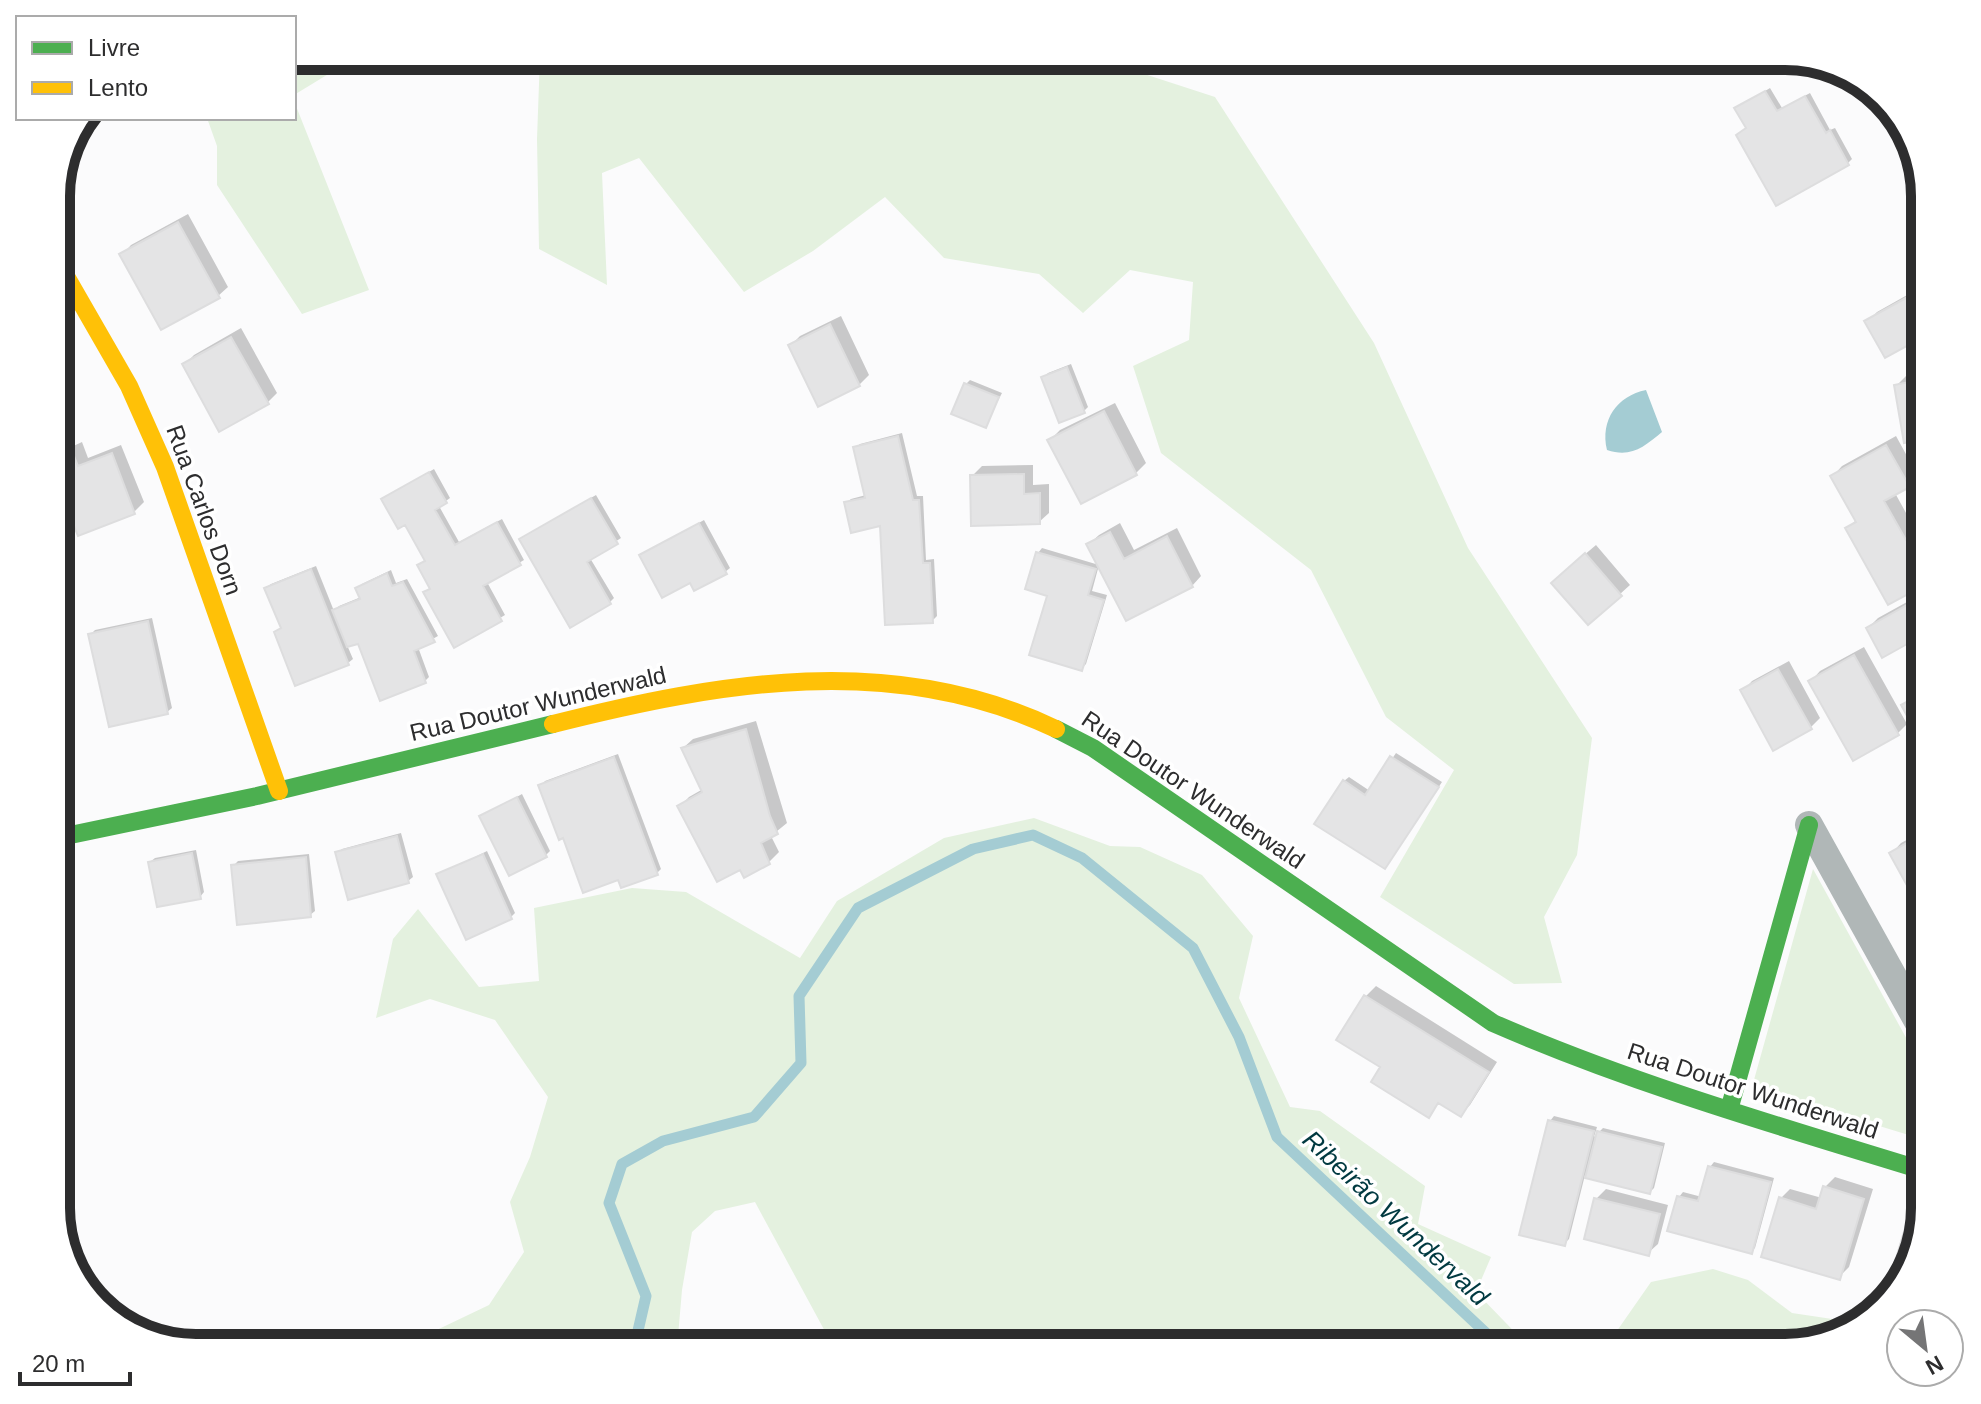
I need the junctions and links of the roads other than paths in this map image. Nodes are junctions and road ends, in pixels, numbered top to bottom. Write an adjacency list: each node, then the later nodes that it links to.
1 (70, 283): 2 (street, Rua Carlos Dorn)
2 (279, 791): 4 (street, Rua Doutor Wunderwald); 6 (street, Rua Doutor Wunderwald)
3 (1809, 825): 5 (street); 6 (street)
4 (70, 835)
5 (1911, 1009)
6 (1729, 1110): 7 (street, Rua Doutor Wunderwald)
7 (1911, 1167)

